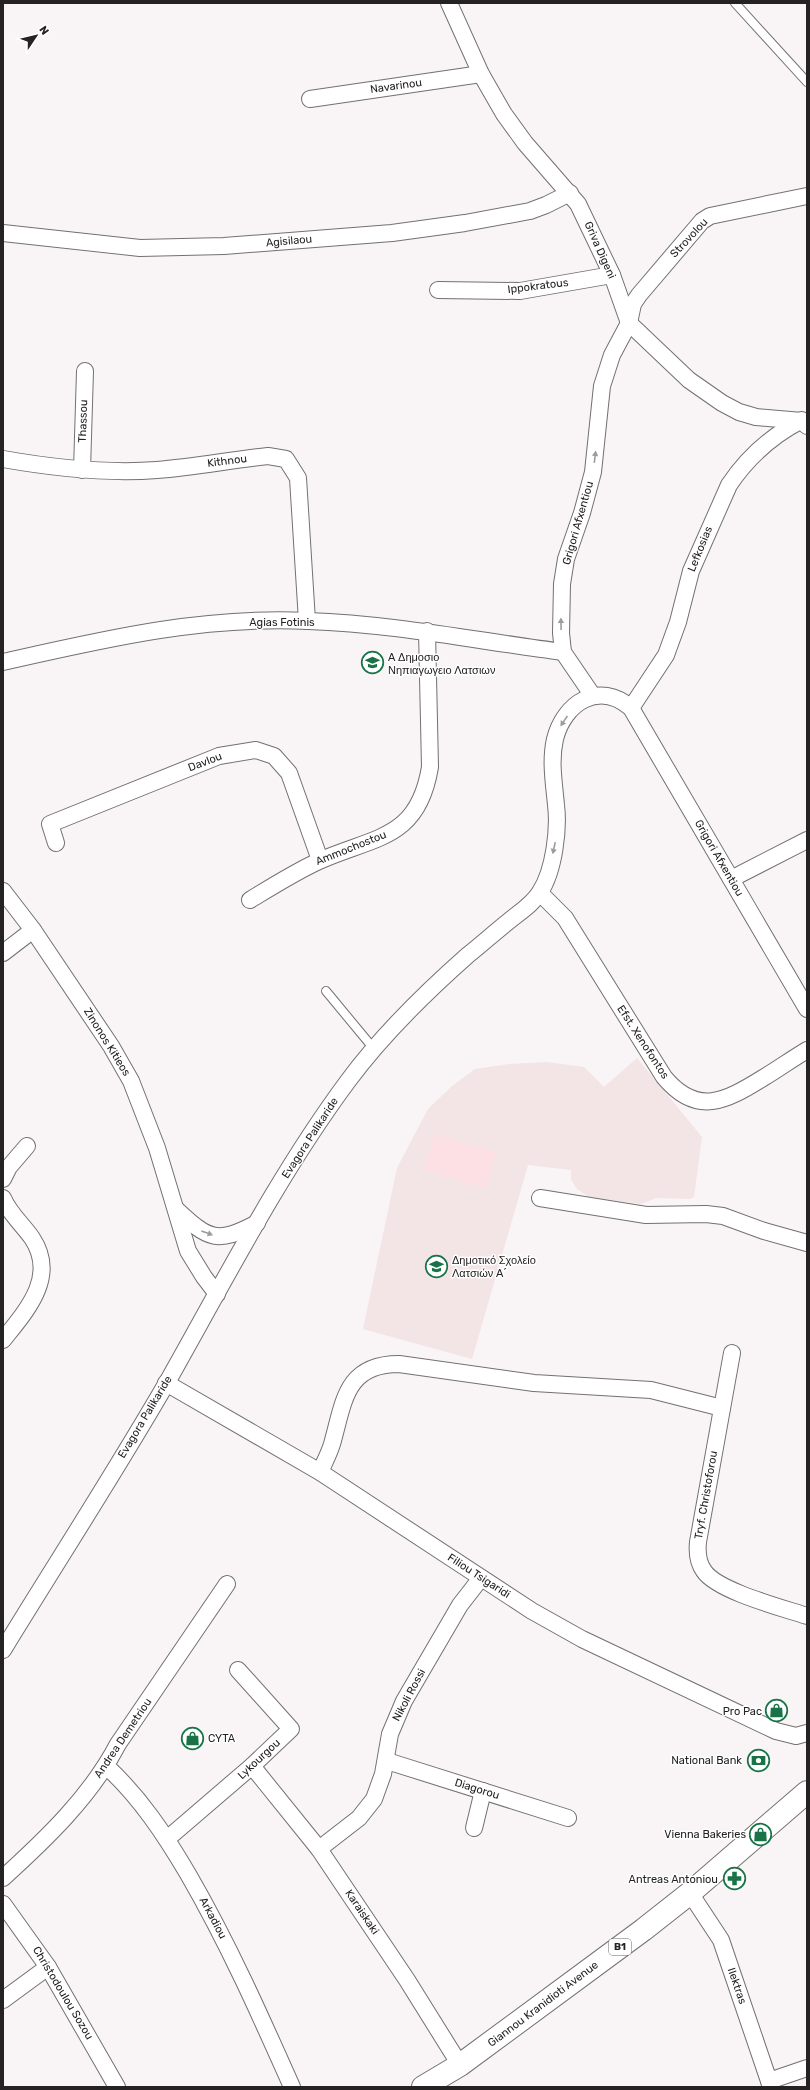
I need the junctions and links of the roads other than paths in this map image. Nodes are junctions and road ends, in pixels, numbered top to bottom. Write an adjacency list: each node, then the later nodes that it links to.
1 (449, 3): 3 (street, Griva Digeni)
2 (735, 3): 4 (lane)
3 (481, 74): 5 (street, Navarinou); 6 (street, Griva Digeni)
4 (807, 82)
5 (310, 99)
6 (570, 192): 8 (street, Agisilaou); 9 (street, Griva Digeni)
7 (807, 196): 11 (street, Strovolou)
8 (3, 233)
9 (612, 275): 10 (street, Ippokratous); 11 (street, Griva Digeni)
10 (438, 290)
11 (629, 323): 13 (street, Griva Digeni); 18 (street, Grigori Afxentiou, one-way to 11)
12 (85, 371): 15 (street, Thassou)
13 (805, 421): 21 (street, Lefkosias)
14 (3, 459): 15 (street, Kithnou)
15 (82, 470): 16 (street, Kithnou)
16 (307, 621): 17 (street, Agias Fotinis); 19 (street, Agias Fotinis)
17 (427, 632): 18 (street, Agias Fotinis); 24 (street, Ammochostou)
18 (563, 652): 20 (street)
19 (3, 662)
20 (593, 696): 21 (street); 27 (street, Evagora Palikaride, one-way to 27)
21 (631, 708): 25 (street, Grigori Afxentiou)
22 (807, 840): 25 (street)
23 (56, 843): 24 (street, Davlou)
24 (320, 860): 28 (street, Ammochostou)
25 (731, 879): 32 (street, Grigori Afxentiou)
26 (3, 891): 29 (street, Zinonos Kitieos)
27 (540, 893): 33 (street, Evagora Palikaride); 34 (street, Efst. Xenofontos)
28 (250, 900)
29 (33, 930): 30 (street); 39 (street, Zinonos Kitieos)
30 (3, 953)
31 (326, 991): 33 (lane)
32 (807, 1010)
33 (374, 1049): 40 (street, Evagora Palikaride)
34 (807, 1050)
35 (27, 1146): 36 (street)
36 (3, 1179)
37 (3, 1198): 43 (street)
38 (540, 1198): 41 (street)
39 (177, 1210): 40 (street, Zinonos Kitieos, one-way to 40); 42 (street, Zinonos Kitieos)
40 (257, 1224): 42 (street, Evagora Palikaride)
41 (807, 1243)
42 (217, 1294): 45 (street, Evagora Palikaride)
43 (3, 1340)
44 (732, 1353): 46 (street, Tryf. Christoforou)
45 (166, 1383): 47 (street, Filiou Tsigaridi); 51 (street, Evagora Palikaride)
46 (722, 1408): 47 (street); 50 (street, Tryf. Christoforou)
47 (320, 1472): 48 (street, Filiou Tsigaridi)
48 (481, 1578): 53 (street, Filiou Tsigaridi); 54 (street, Nikoli Rossi)
49 (227, 1584): 55 (street, Andrea Demetriou)
50 (807, 1616)
51 (3, 1650)
52 (238, 1670): 56 (street, Lykourgou)
53 (807, 1733)
54 (387, 1761): 57 (street, Diagorou); 62 (street, Nikoli Rossi)
55 (106, 1766): 61 (street, Arkadiou); 63 (street, Andrea Demetriou)
56 (252, 1766): 61 (street, Lykourgou); 62 (street, Karaiskaki)
57 (483, 1791): 59 (street, Diagorou); 60 (street)
58 (807, 1792): 64 (main road, Giannou Kranidioti Avenue / B1)
59 (568, 1818)
60 (474, 1828)
61 (167, 1839): 72 (street, Arkadiou)
62 (319, 1849): 68 (street, Karaiskaki)
63 (3, 1878)
64 (690, 1893): 68 (main road, Giannou Kranidioti Avenue / B1); 70 (street, Ilektras)
65 (3, 1904): 66 (street, Christodoulou Sozou)
66 (48, 1967): 67 (street); 71 (street, Christodoulou Sozou)
67 (3, 2000)
68 (460, 2065): 73 (main road, Giannou Kranidioti Avenue / B1)
69 (807, 2068): 70 (street)
70 (770, 2084)
71 (117, 2087)
72 (292, 2087)
73 (422, 2087)

